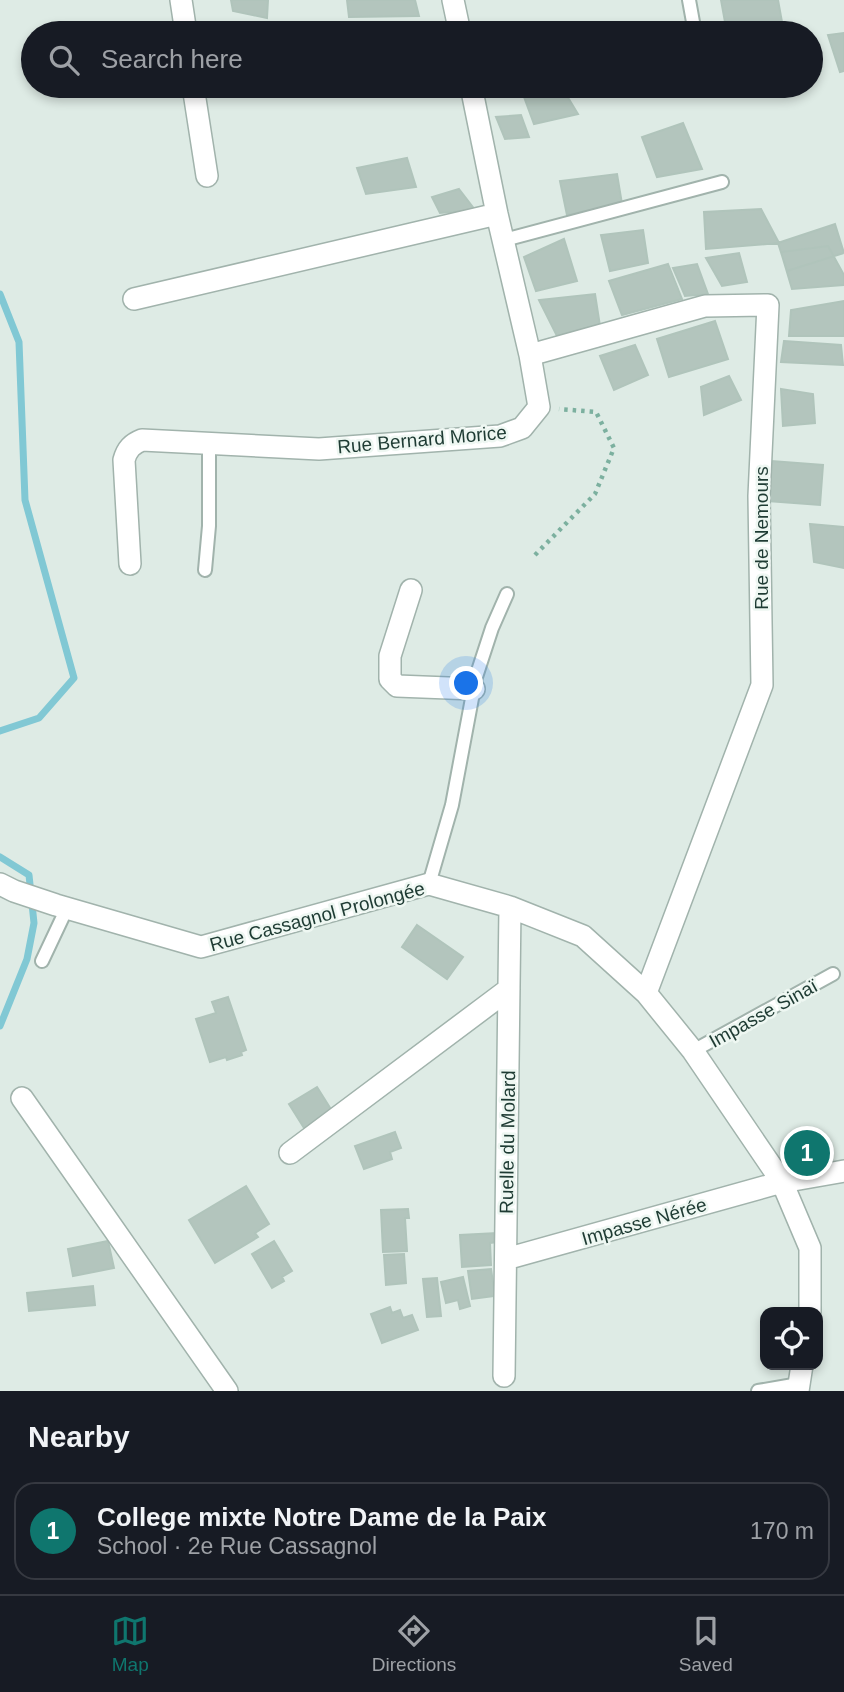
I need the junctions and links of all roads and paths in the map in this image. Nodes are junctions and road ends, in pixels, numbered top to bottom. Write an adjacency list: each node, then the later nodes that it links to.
1 (181, 0): 4 (street)
2 (453, 0): 5 (street)
3 (689, 0): 6 (lane)
4 (184, 21)
5 (457, 21)
6 (693, 21)
7 (195, 98): 9 (street)
8 (473, 98): 11 (street)
9 (207, 176)
10 (722, 182): 12 (lane)
11 (497, 214): 12 (street); 13 (street)
12 (504, 240): 14 (street)
13 (134, 299)
14 (530, 355): 15 (street); 30 (street, Rue de Nemours)
15 (539, 407): 16 (street, Rue Bernard Morice); 17 (path)
16 (209, 442): 18 (street, Rue Bernard Morice); 19 (lane)
17 (535, 555)
18 (130, 564)
19 (205, 570)
20 (411, 590): 22 (street)
21 (507, 594): 22 (lane)
22 (474, 689): 23 (lane)
23 (429, 884): 25 (street, Rue Cassagnol Prolongée); 26 (street, Rue Cassagnol Prolongée)
24 (7, 887): 25 (street, Rue Cassagnol Prolongée)
25 (61, 906): 27 (lane)
26 (510, 908): 29 (street, Ruelle du Molard); 30 (street, Rue Cassagnol Prolongée)
27 (41, 961)
28 (833, 974): 31 (lane, Impasse Sinaï)
29 (509, 989): 33 (street); 36 (street, Ruelle du Molard)
30 (646, 993): 31 (street, Rue Cassagnol Prolongée)
31 (693, 1051): 35 (street, Rue Cassagnol Prolongée)
32 (22, 1098): 40 (street)
33 (290, 1153)
34 (844, 1171): 35 (street, Impasse Nérée)
35 (782, 1182): 36 (street, Impasse Nérée); 37 (street, Rue Cassagnol Prolongée)
36 (506, 1259): 38 (street, Ruelle du Molard)
37 (810, 1307)
38 (504, 1376)
39 (800, 1380): 41 (lane)
40 (228, 1391)
41 (758, 1391)

